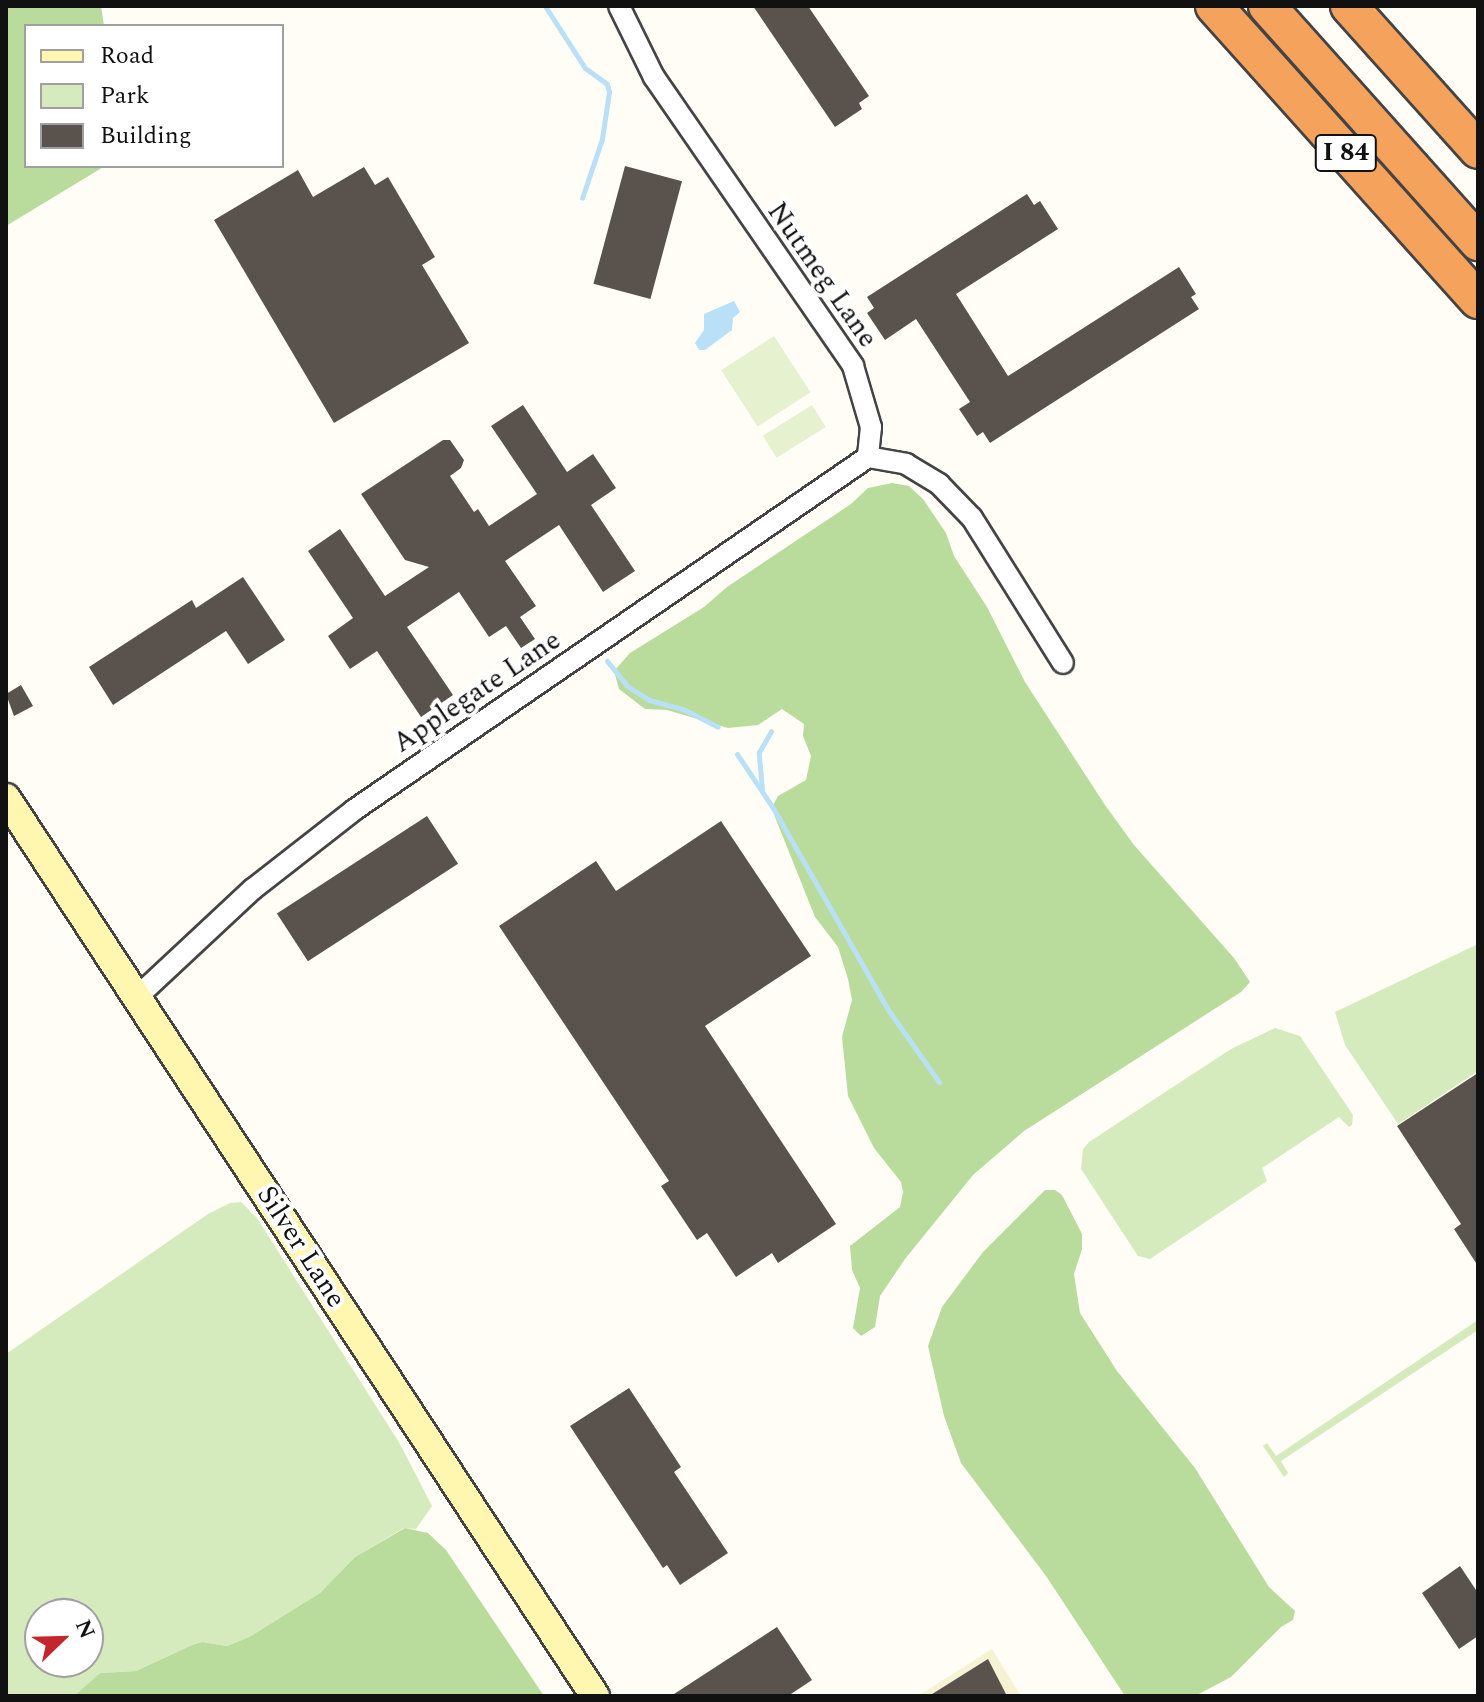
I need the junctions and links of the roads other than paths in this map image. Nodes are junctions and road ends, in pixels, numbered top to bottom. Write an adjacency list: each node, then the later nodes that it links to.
1 (619, 6): 10 (street, Nutmeg Lane)
2 (1214, 6): 9 (highway, I 84)
3 (1267, 6): 8 (highway)
4 (1293, 6): 7 (highway)
5 (1349, 6): 6 (highway)
6 (1478, 150)
7 (1478, 213)
8 (1478, 242)
9 (1478, 300)
10 (868, 457): 11 (street); 13 (street, Applegate Lane)
11 (1063, 663)
12 (6, 798): 13 (main road, Silver Lane)
13 (137, 997): 14 (main road, Silver Lane)
14 (595, 1696)

